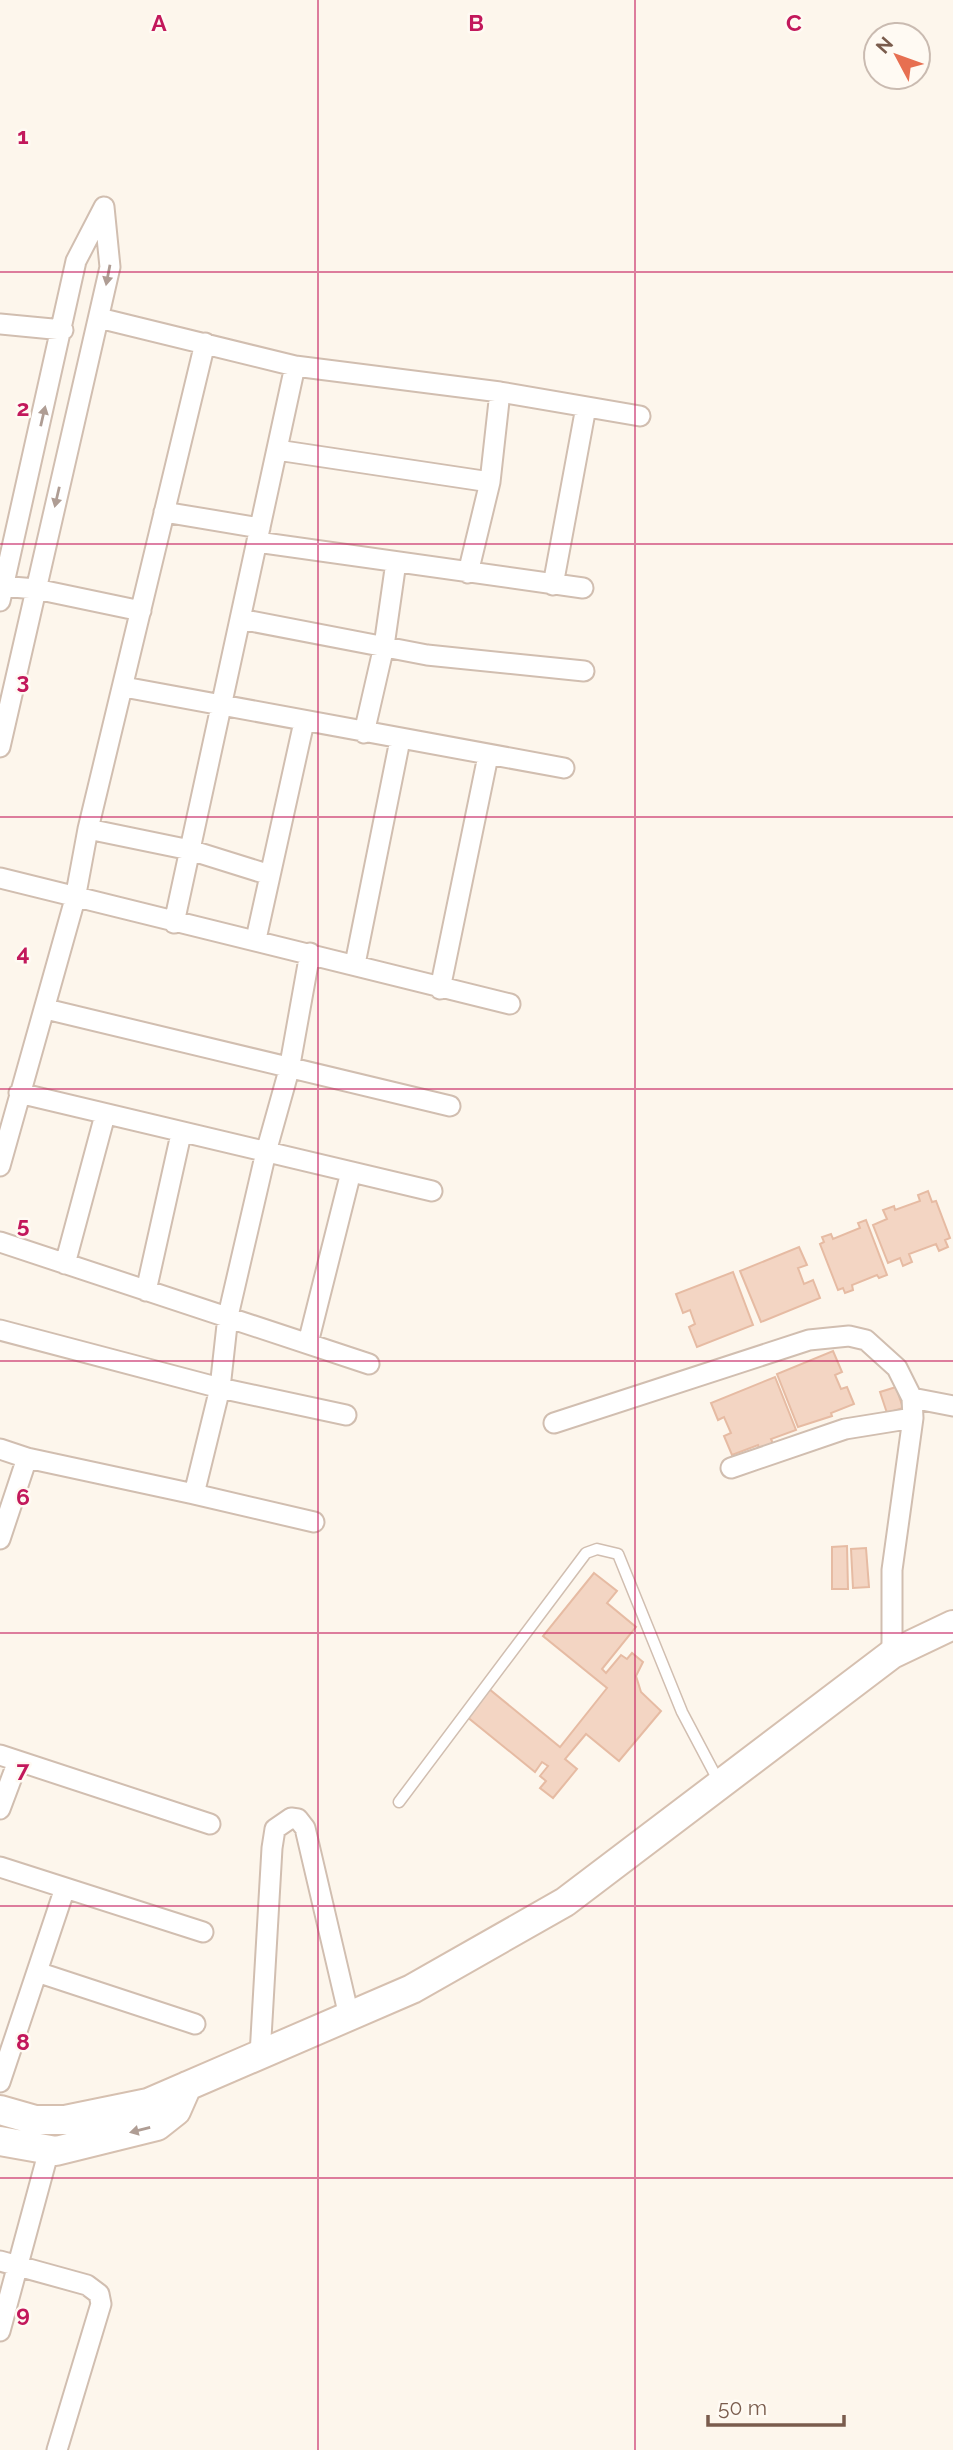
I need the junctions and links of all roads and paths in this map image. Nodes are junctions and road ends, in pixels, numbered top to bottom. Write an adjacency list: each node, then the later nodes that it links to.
1 (99, 317): 3 (street, one-way to 1); 4 (street); 17 (street, one-way to 17)
2 (0, 324): 3 (street)
3 (63, 330): 18 (street, one-way to 3)
4 (205, 343): 5 (street); 11 (street)
5 (295, 366): 6 (street); 9 (street)
6 (500, 392): 7 (street); 10 (street)
7 (586, 407): 8 (street); 15 (street)
8 (640, 416)
9 (277, 450): 10 (street); 12 (street)
10 (491, 482): 14 (street)
11 (164, 512): 12 (street); 19 (street)
12 (258, 535): 13 (street); 20 (street)
13 (396, 562): 14 (street); 21 (street)
14 (468, 573): 15 (street)
15 (553, 585): 16 (street)
16 (583, 588)
17 (36, 589): 18 (street); 19 (street); 28 (street)
18 (1, 592)
19 (141, 611): 23 (street)
20 (240, 619): 21 (street); 24 (street)
21 (384, 646): 22 (street); 26 (street)
22 (584, 671)
23 (124, 687): 24 (street); 31 (street)
24 (222, 706): 25 (street); 32 (street)
25 (303, 722): 26 (street); 33 (street)
26 (364, 733): 27 (street)
27 (400, 740): 29 (street); 39 (street)
28 (0, 747)
29 (488, 755): 30 (street); 40 (street)
30 (564, 768)
31 (88, 830): 32 (street); 35 (street)
32 (190, 850): 33 (street); 36 (street)
33 (270, 875): 37 (street)
34 (0, 878): 35 (street)
35 (75, 899): 36 (street); 42 (street)
36 (174, 923): 37 (street)
37 (256, 939): 38 (street)
38 (310, 953): 39 (street); 43 (street)
39 (355, 964): 40 (street)
40 (440, 989): 41 (street)
41 (510, 1004)
42 (46, 1009): 43 (street); 44 (street)
43 (289, 1070): 45 (street); 48 (street)
44 (19, 1093): 46 (street); 49 (street)
45 (450, 1106)
46 (105, 1115): 47 (street); 53 (street)
47 (181, 1134): 48 (street); 54 (street)
48 (266, 1152): 50 (street); 55 (street)
49 (1, 1158)
50 (351, 1172): 51 (street); 57 (street)
51 (432, 1191)
52 (0, 1242): 53 (street)
53 (65, 1264): 54 (street)
54 (146, 1291): 55 (street)
55 (228, 1317): 57 (street); 59 (street)
56 (0, 1331): 59 (street)
57 (308, 1343): 58 (street)
58 (369, 1364)
59 (220, 1388): 62 (street); 67 (street)
60 (953, 1406): 61 (street)
61 (912, 1408): 63 (street); 66 (street); 71 (street)
62 (346, 1415)
63 (554, 1423)
64 (0, 1449): 65 (street)
65 (27, 1458): 67 (street); 69 (street)
66 (731, 1468)
67 (194, 1494): 68 (street)
68 (314, 1522)
69 (0, 1539)
70 (953, 1625): 71 (street)
71 (892, 1654): 73 (street)
72 (9, 1758): 75 (street); 76 (street)
73 (722, 1785): 74 (lane); 81 (street)
74 (399, 1802)
75 (0, 1809)
76 (210, 1824)
77 (0, 1867): 78 (street)
78 (65, 1888): 79 (street); 80 (street)
79 (203, 1932)
80 (37, 1972): 82 (street); 84 (street)
81 (349, 2016): 83 (street); 83 (street)
82 (195, 2024)
83 (260, 2055): 85 (street)
84 (0, 2082)
85 (187, 2086): 86 (street); 88 (street, one-way to 88)
86 (0, 2110)
87 (0, 2141): 88 (street)
88 (49, 2150): 89 (street)
89 (9, 2263): 90 (street); 91 (street)
90 (0, 2331)
91 (57, 2450)

